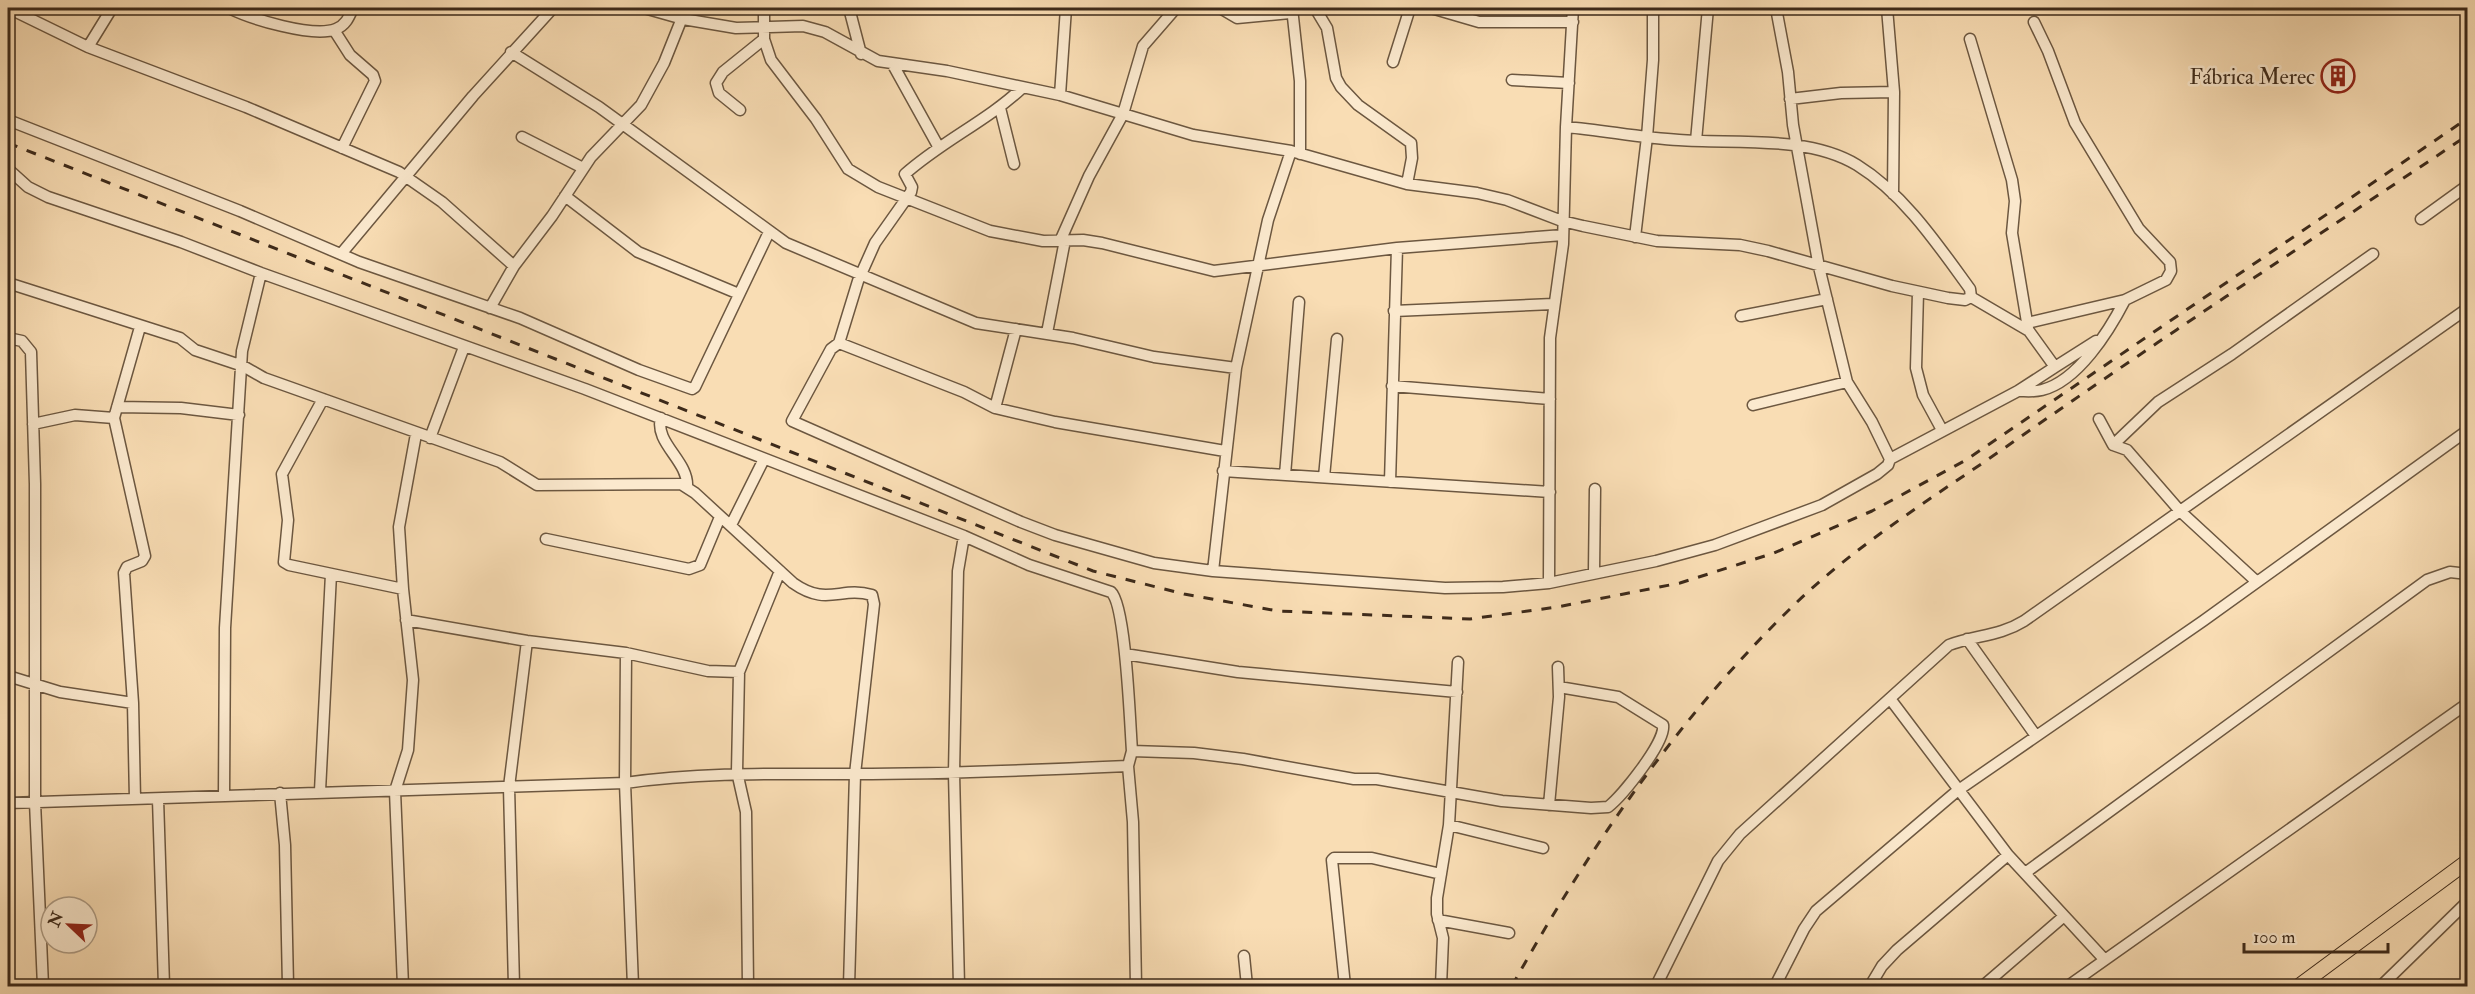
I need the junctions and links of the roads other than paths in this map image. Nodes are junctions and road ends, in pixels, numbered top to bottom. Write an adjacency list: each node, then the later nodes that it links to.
1 (8, 8): 22 (street)
2 (112, 8): 30 (street)
3 (353, 8): 27 (street)
4 (553, 8): 31 (street)
5 (644, 8): 23 (street)
6 (686, 8): 23 (street)
7 (765, 8): 26 (street)
8 (849, 8): 32 (street)
9 (1066, 8): 39 (street)
10 (1176, 8): 43 (street)
11 (1220, 8): 21 (street)
12 (1315, 8): 58 (street)
13 (1410, 8): 33 (street)
14 (1431, 8): 24 (street)
15 (1574, 8): 24 (street)
16 (1653, 8): 48 (street)
17 (1708, 8): 49 (street)
18 (1776, 8): 40 (street)
19 (1887, 8): 38 (street)
20 (236, 9): 27 (street)
21 (1291, 10): 53 (street)
22 (30, 13): 30 (street)
23 (683, 19): 26 (street); 45 (street)
24 (1573, 22): 36 (street)
25 (2034, 22): 82 (street)
26 (764, 27): 28 (street); 32 (street)
27 (334, 30): 52 (street)
28 (764, 39): 42 (street); 62 (street)
29 (1970, 39): 90 (street)
30 (88, 47): 52 (street)
31 (511, 52): 45 (street); 57 (street)
32 (861, 54): 34 (street)
33 (1393, 62)
34 (892, 63): 37 (street); 51 (street)
35 (1512, 80): 36 (street)
36 (1569, 83): 46 (street)
37 (1022, 88): 39 (street); 41 (street)
38 (1894, 92): 40 (street); 60 (street)
39 (1060, 95): 43 (street)
40 (1790, 99): 50 (street)
41 (1000, 108): 51 (street); 54 (street)
42 (740, 110)
43 (1123, 114): 53 (street); 68 (street)
44 (8, 120): 70 (street)
45 (623, 124): 55 (street); 65 (street)
46 (1566, 127): 48 (street); 64 (street)
47 (522, 137): 55 (street)
48 (1647, 137): 49 (street); 67 (street)
49 (1695, 141): 50 (street)
50 (1797, 145): 60 (street); 74 (street)
51 (938, 146): 62 (street)
52 (342, 148): 57 (street)
53 (1296, 152): 58 (street); 73 (street)
54 (1014, 164)
55 (583, 168): 61 (street)
56 (8, 169): 75 (street)
57 (405, 176): 70 (street); 72 (street)
58 (1407, 184): 64 (street)
59 (2468, 185): 63 (street)
60 (1893, 194): 80 (street)
61 (565, 196): 72 (street); 79 (street)
62 (906, 198): 68 (street); 76 (street)
63 (2421, 219)
64 (1562, 221): 66 (street); 67 (street)
65 (770, 232): 76 (street); 79 (street)
66 (1563, 235): 69 (street); 84 (street)
67 (1635, 237): 74 (street)
68 (1063, 239): 73 (street); 92 (street)
69 (1397, 248): 73 (street); 87 (street)
70 (341, 254): 85 (street)
71 (2373, 254): 118 (street)
72 (514, 266): 85 (street)
73 (1258, 267): 100 (street)
74 (1819, 267): 78 (street); 81 (street)
75 (261, 273): 97 (street); 98 (street)
76 (860, 276): 91 (street); 96 (street)
77 (8, 283): 89 (street)
78 (1918, 292): 80 (street); 114 (street)
79 (739, 294): 85 (street)
80 (1971, 297): 90 (street)
81 (1827, 299): 88 (street); 101 (street)
82 (2125, 300): 90 (street); 93 (street)
83 (1299, 302): 123 (street)
84 (1553, 304): 87 (street); 105 (street)
85 (490, 308)
86 (2468, 308): 129 (street)
87 (1394, 311): 102 (street)
88 (1741, 315)
89 (140, 327): 98 (street); 107 (street)
90 (2028, 327): 99 (street)
91 (1016, 329): 92 (street); 108 (street)
92 (1047, 333): 100 (street)
93 (2105, 336): 99 (street); 103 (street)
94 (8, 338): 113 (street)
95 (1337, 339): 124 (street)
96 (839, 343): 108 (street); 135 (street)
97 (464, 347): 111 (street); 117 (street)
98 (243, 366): 104 (street); 109 (street)
99 (2055, 367): 103 (street)
100 (1236, 368): 119 (street)
101 (1847, 382): 106 (street); 121 (street)
102 (1392, 386): 105 (street); 125 (street)
103 (2018, 392): 114 (street)
104 (323, 399): 116 (street); 137 (street)
105 (1550, 399): 128 (street)
106 (1753, 405)
107 (117, 406): 109 (street); 110 (street)
108 (996, 408): 119 (street)
109 (239, 415): 170 (street)
110 (114, 418): 113 (street); 155 (street)
111 (661, 418): 120 (street); 126 (street)
112 (2099, 419): 118 (street)
113 (33, 424): 151 (street)
114 (1942, 430): 121 (street)
115 (2468, 430): 139 (street)
116 (416, 434): 117 (street); 141 (street)
117 (430, 438): 126 (street)
118 (2113, 445): 129 (street)
119 (1225, 452): 122 (street)
120 (764, 459): 131 (street); 132 (street)
121 (1890, 459): 136 (street)
122 (1223, 471): 123 (street); 135 (street)
123 (1285, 475): 124 (street)
124 (1324, 477): 125 (street)
125 (1390, 482): 128 (street)
126 (687, 487): 130 (street)
127 (1595, 489): 136 (street)
128 (1550, 492): 140 (street)
129 (2180, 511): 139 (street); 143 (street)
130 (720, 517): 131 (street); 133 (street)
131 (731, 525): 134 (street)
132 (964, 536): 146 (street); 161 (street)
133 (546, 539)
134 (780, 571): 149 (street); 162 (street)
135 (1213, 571): 140 (street)
136 (1594, 572): 140 (street)
137 (331, 574): 141 (street); 167 (street)
138 (2468, 574): 180 (street)
139 (2257, 582): 157 (street)
140 (1549, 583)
141 (403, 589): 142 (street)
142 (406, 620): 144 (street); 165 (street)
143 (1966, 639): 154 (street); 157 (street)
144 (527, 641): 145 (street); 164 (street)
145 (626, 653): 149 (street); 163 (street)
146 (1125, 654): 153 (street); 158 (street)
147 (1458, 662): 153 (street)
148 (1558, 667): 152 (street)
149 (739, 672): 160 (street)
150 (8, 676): 151 (street)
151 (37, 686): 155 (street); 174 (street)
152 (1559, 687): 175 (street); 175 (street)
153 (1457, 692): 168 (street)
154 (1891, 700): 166 (street); 201 (street)
155 (133, 703): 171 (street)
156 (2468, 703): 187 (street)
157 (2036, 736): 166 (street)
158 (1132, 751): 159 (street); 168 (street)
159 (1128, 766): 161 (street); 197 (street)
160 (737, 772): 162 (street); 163 (street); 194 (street)
161 (954, 773): 162 (street); 196 (street)
162 (855, 774): 195 (street)
163 (625, 783): 164 (street); 193 (street)
164 (509, 787): 165 (street); 192 (street)
165 (395, 790): 167 (street); 191 (street)
166 (1957, 791): 178 (street); 202 (street)
167 (320, 792): 169 (street)
168 (1451, 792): 175 (street); 176 (street)
169 (280, 793): 170 (street); 190 (street)
170 (224, 796): 172 (street)
171 (135, 799): 172 (street); 174 (street)
172 (158, 799): 189 (street)
173 (8, 802): 174 (street)
174 (35, 802): 188 (street)
175 (1549, 805)
176 (1449, 825): 177 (street); 181 (street)
177 (1543, 848)
178 (2008, 855): 180 (street); 203 (street)
179 (2468, 861): 206 (main road)
180 (2025, 873): 183 (street)
181 (1441, 874): 184 (street); 199 (street)
182 (2465, 904): 207 (street)
183 (2063, 917): 187 (street); 204 (street)
184 (1438, 920): 185 (street); 200 (street)
185 (1509, 933)
186 (1244, 956): 198 (street)
187 (2104, 959): 205 (street)
188 (43, 987)
189 (164, 987)
190 (288, 987)
191 (403, 987)
192 (514, 987)
193 (633, 987)
194 (748, 987)
195 (849, 987)
196 (959, 987)
197 (1136, 987)
198 (1248, 987)
199 (1345, 987)
200 (1441, 987)
201 (1656, 987)
202 (1775, 987)
203 (1870, 987)
204 (1983, 987)
205 (2068, 987)
206 (2299, 987)
207 (2381, 987)

